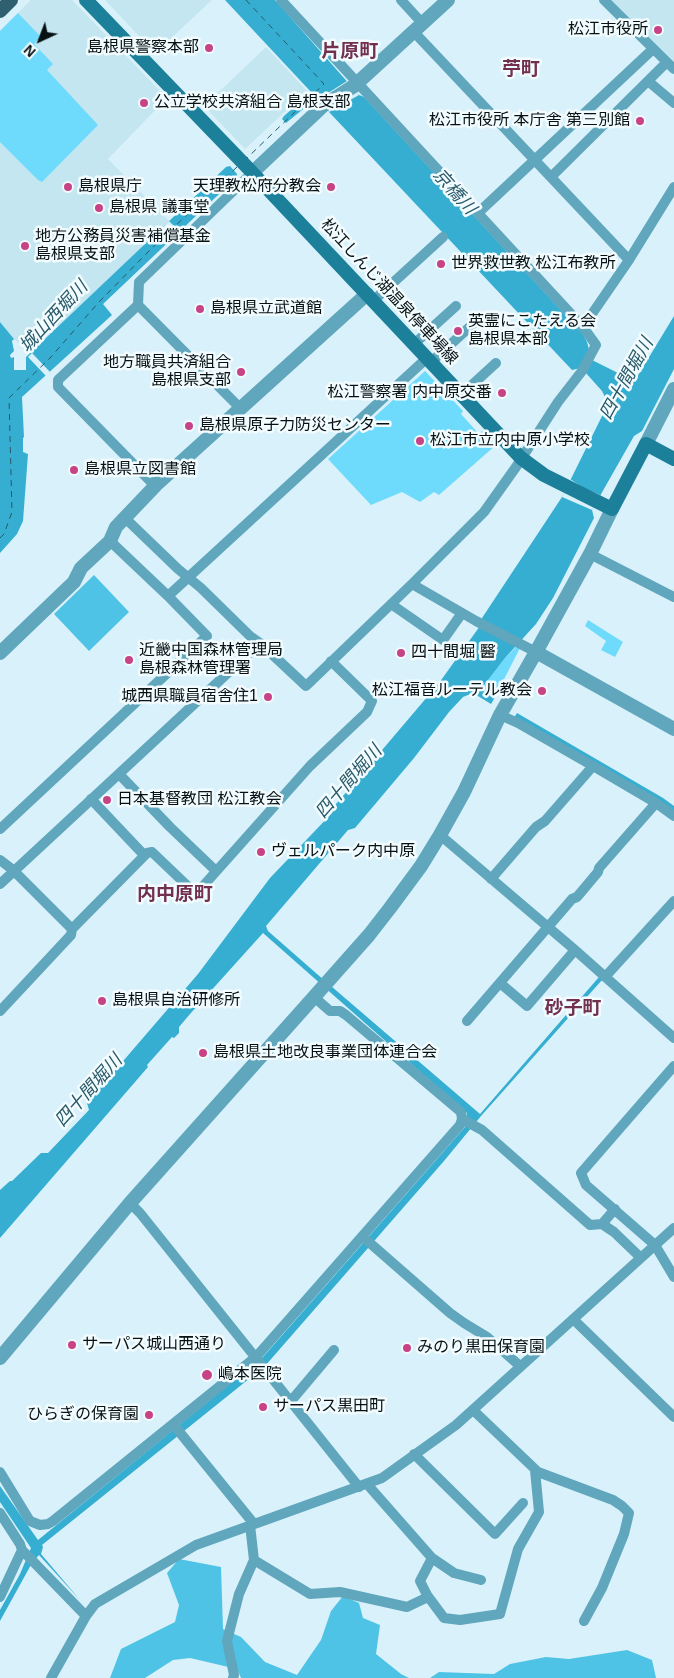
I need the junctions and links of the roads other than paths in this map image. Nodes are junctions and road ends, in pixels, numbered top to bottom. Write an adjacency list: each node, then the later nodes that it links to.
1 (11, 0): 7 (main road)
2 (86, 0): 15 (main road, 松江しんじ湖温泉停車場線)
3 (281, 0): 12 (street)
4 (401, 0): 8 (street)
5 (448, 0): 8 (street)
6 (604, 0): 9 (street)
7 (0, 11)
8 (418, 27): 12 (street); 14 (street)
9 (653, 49): 10 (street); 14 (street)
10 (670, 65): 11 (street)
11 (648, 81): 13 (street); 16 (street)
12 (356, 84): 15 (street); 18 (street)
13 (674, 103)
14 (535, 160): 16 (street); 18 (street)
15 (246, 165): 21 (main road, 松江しんじ湖温泉停車場線); 22 (street)
16 (551, 177): 20 (street)
17 (674, 187): 20 (street)
18 (478, 213): 25 (street)
19 (443, 237): 21 (street)
20 (629, 260): 25 (street)
21 (370, 297): 26 (main road, 松江しんじ湖温泉停車場線); 31 (street)
22 (138, 305): 31 (street); 35 (street)
23 (456, 306): 26 (street)
24 (473, 324): 27 (street)
25 (584, 327): 33 (street)
26 (414, 344): 27 (main road, 松江しんじ湖温泉停車場線)
27 (429, 360): 30 (main road, 松江しんじ湖温泉停車場線); 40 (street)
28 (496, 362): 30 (street)
29 (674, 389): 32 (street)
30 (461, 395): 33 (main road, 松江しんじ湖温泉停車場線)
31 (241, 409): 35 (street)
32 (646, 444): 34 (main road); 36 (main road)
33 (521, 458): 36 (main road, 松江しんじ湖温泉停車場線); 41 (street)
34 (674, 460)
35 (155, 486): 37 (street)
36 (606, 506): 39 (street)
37 (125, 518): 38 (street); 40 (street)
38 (110, 541): 42 (street); 48 (street)
39 (590, 554): 43 (street); 47 (street)
40 (187, 578): 42 (street); 46 (street)
41 (412, 584): 44 (street); 45 (street)
42 (168, 596): 57 (street)
43 (674, 597)
44 (391, 604): 45 (street); 49 (street)
45 (462, 613): 47 (street)
46 (260, 643): 49 (street); 53 (street)
47 (536, 652): 50 (street); 51 (street)
48 (0, 653)
49 (331, 660): 62 (street)
50 (500, 715): 52 (street); 58 (street)
51 (674, 729)
52 (593, 766): 55 (street); 63 (street)
53 (119, 774): 54 (street); 62 (street)
54 (91, 799): 59 (street); 61 (street)
55 (656, 803): 56 (street); 66 (street)
56 (674, 816)
57 (0, 829)
58 (440, 835): 63 (street); 71 (street)
59 (144, 855): 62 (street); 67 (street)
60 (0, 860): 61 (street)
61 (13, 870): 64 (street); 67 (street)
62 (216, 871)
63 (491, 879): 66 (street)
64 (0, 884)
65 (674, 902): 69 (street)
66 (548, 928): 68 (street); 70 (street)
67 (72, 929): 72 (street)
68 (574, 950): 69 (street); 70 (street)
69 (605, 977): 74 (street)
70 (500, 983): 73 (street)
71 (322, 989): 76 (street); 77 (street)
72 (0, 1011)
73 (467, 1020)
74 (674, 1038)
75 (674, 1066): 78 (street)
76 (464, 1119): 79 (street); 81 (street)
77 (130, 1203): 87 (street); 88 (street)
78 (615, 1209): 79 (street); 82 (street)
79 (602, 1224): 83 (street)
80 (674, 1228): 82 (street)
81 (367, 1240): 88 (street); 89 (street)
82 (655, 1245): 83 (street); 84 (street)
83 (640, 1257): 85 (street)
84 (674, 1276)
85 (574, 1319): 89 (street); 92 (street)
86 (334, 1350): 90 (street)
87 (0, 1358)
88 (259, 1361): 90 (street); 93 (street)
89 (520, 1366): 91 (street)
90 (291, 1401): 97 (street)
91 (473, 1410): 94 (street); 95 (street)
92 (674, 1417)
93 (176, 1428): 96 (street); 100 (street)
94 (414, 1454): 97 (street); 98 (street)
95 (536, 1470): 106 (street); 108 (street)
96 (0, 1472)
97 (363, 1485): 100 (street); 102 (street)
98 (523, 1503)
99 (0, 1513): 101 (street)
100 (252, 1524): 103 (street); 107 (street)
101 (24, 1552): 105 (street); 107 (street)
102 (432, 1558): 104 (street); 106 (street)
103 (254, 1560): 106 (street); 110 (street)
104 (481, 1580)
105 (0, 1597)
106 (428, 1597)
107 (86, 1616): 109 (street)
108 (584, 1621)
109 (51, 1678)
110 (233, 1678)

